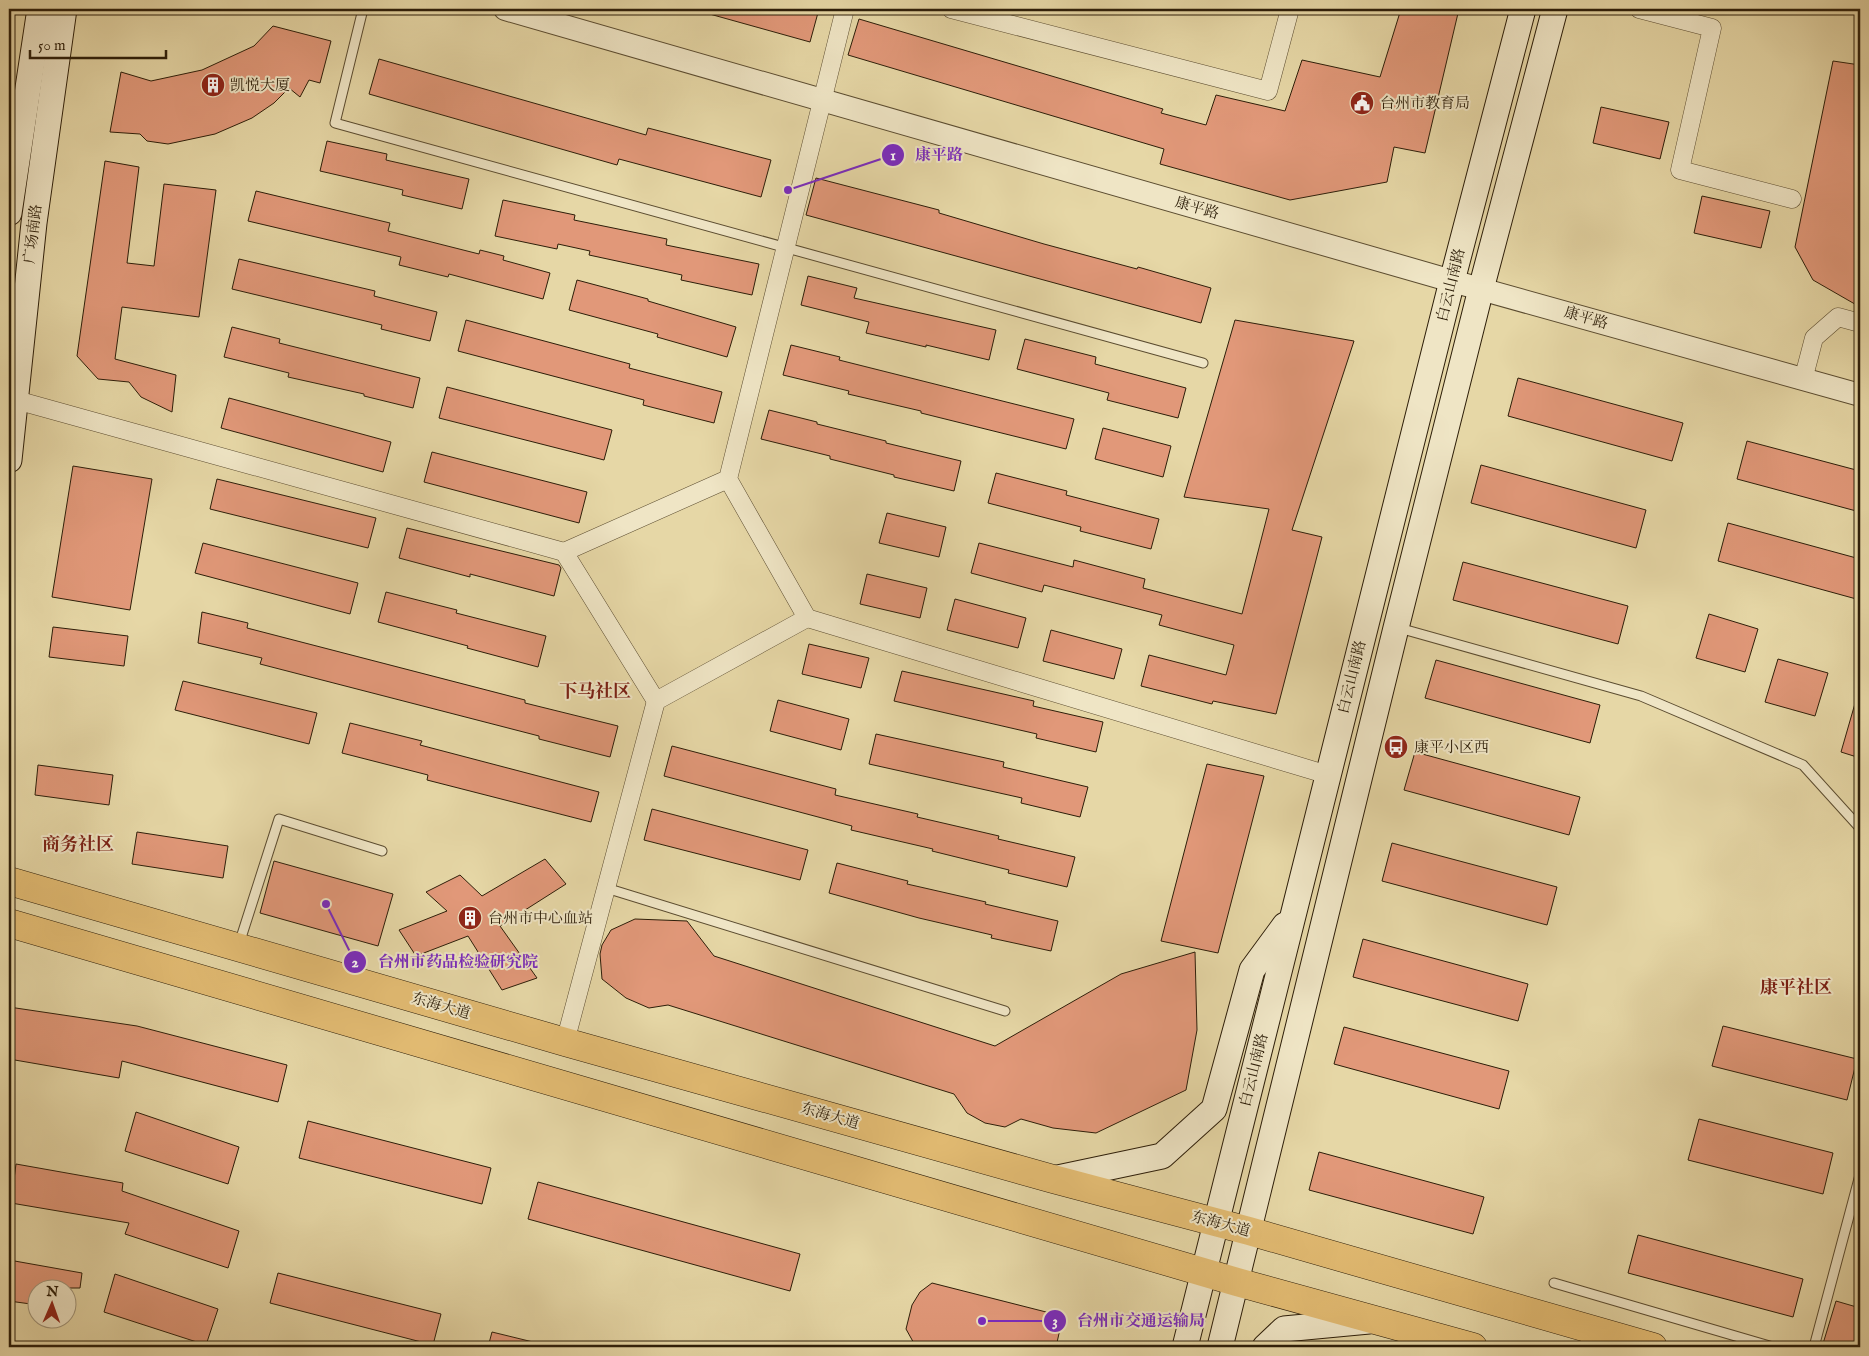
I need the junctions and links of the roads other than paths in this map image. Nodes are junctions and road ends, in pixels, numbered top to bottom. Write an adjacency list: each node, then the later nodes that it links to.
1 (40, 9): 13 (main road, 广场南路)
2 (64, 9): 14 (main road, 广场南路)
3 (363, 9): 15 (lane)
4 (506, 9): 11 (street, 康平路)
5 (845, 9): 11 (street)
6 (951, 9): 7 (street)
7 (1290, 9)
8 (1524, 9): 16 (main road, 白云山南路)
9 (1555, 9): 17 (main road, 白云山南路)
10 (1639, 9): 12 (street)
11 (822, 100): 15 (street); 16 (street, 康平路)
12 (1792, 199)
13 (9, 215): 14 (street)
14 (34, 223): 22 (main road, 广场南路)
15 (785, 248): 19 (lane); 24 (street)
16 (1452, 281): 17 (street, 康平路); 29 (main road, 白云山南路)
17 (1481, 289): 20 (street, 康平路); 27 (main road, 白云山南路)
18 (1860, 323): 20 (street)
19 (1204, 363)
20 (1802, 380): 21 (street, 康平路)
21 (1860, 396)
22 (16, 400): 23 (main road, 广场南路); 25 (street)
23 (9, 460)
24 (728, 479): 25 (street); 26 (street)
25 (564, 552): 28 (street)
26 (807, 618): 28 (street); 29 (street)
27 (1396, 628): 30 (lane); 42 (main road, 白云山南路)
28 (656, 701): 33 (street)
29 (1328, 775): 34 (main road, 白云山南路)
30 (1860, 828)
31 (382, 851): 36 (lane)
32 (9, 881): 36 (main road, 东海大道)
33 (606, 888): 37 (lane); 38 (street)
34 (1293, 915): 40 (main road); 41 (main road, 白云山南路)
35 (9, 923): 43 (main road)
36 (238, 947): 38 (main road, 东海大道)
37 (1004, 1011)
38 (565, 1042): 40 (main road, 东海大道)
39 (1860, 1175): 53 (lane)
40 (1053, 1179): 41 (main road, 东海大道)
41 (1216, 1223): 42 (main road, 东海大道); 43 (main road, 白云山南路)
42 (1249, 1231): 44 (main road, 白云山南路); 51 (main road, 东海大道)
43 (1204, 1271): 44 (main road); 47 (main road, 白云山南路)
44 (1237, 1282): 46 (main road); 48 (main road, 白云山南路)
45 (1554, 1283): 52 (lane)
46 (1378, 1320): 49 (main road); 50 (main road)
47 (1185, 1347)
48 (1220, 1347)
49 (1265, 1347)
50 (1474, 1347)
51 (1653, 1347)
52 (1774, 1347)
53 (1814, 1347)

